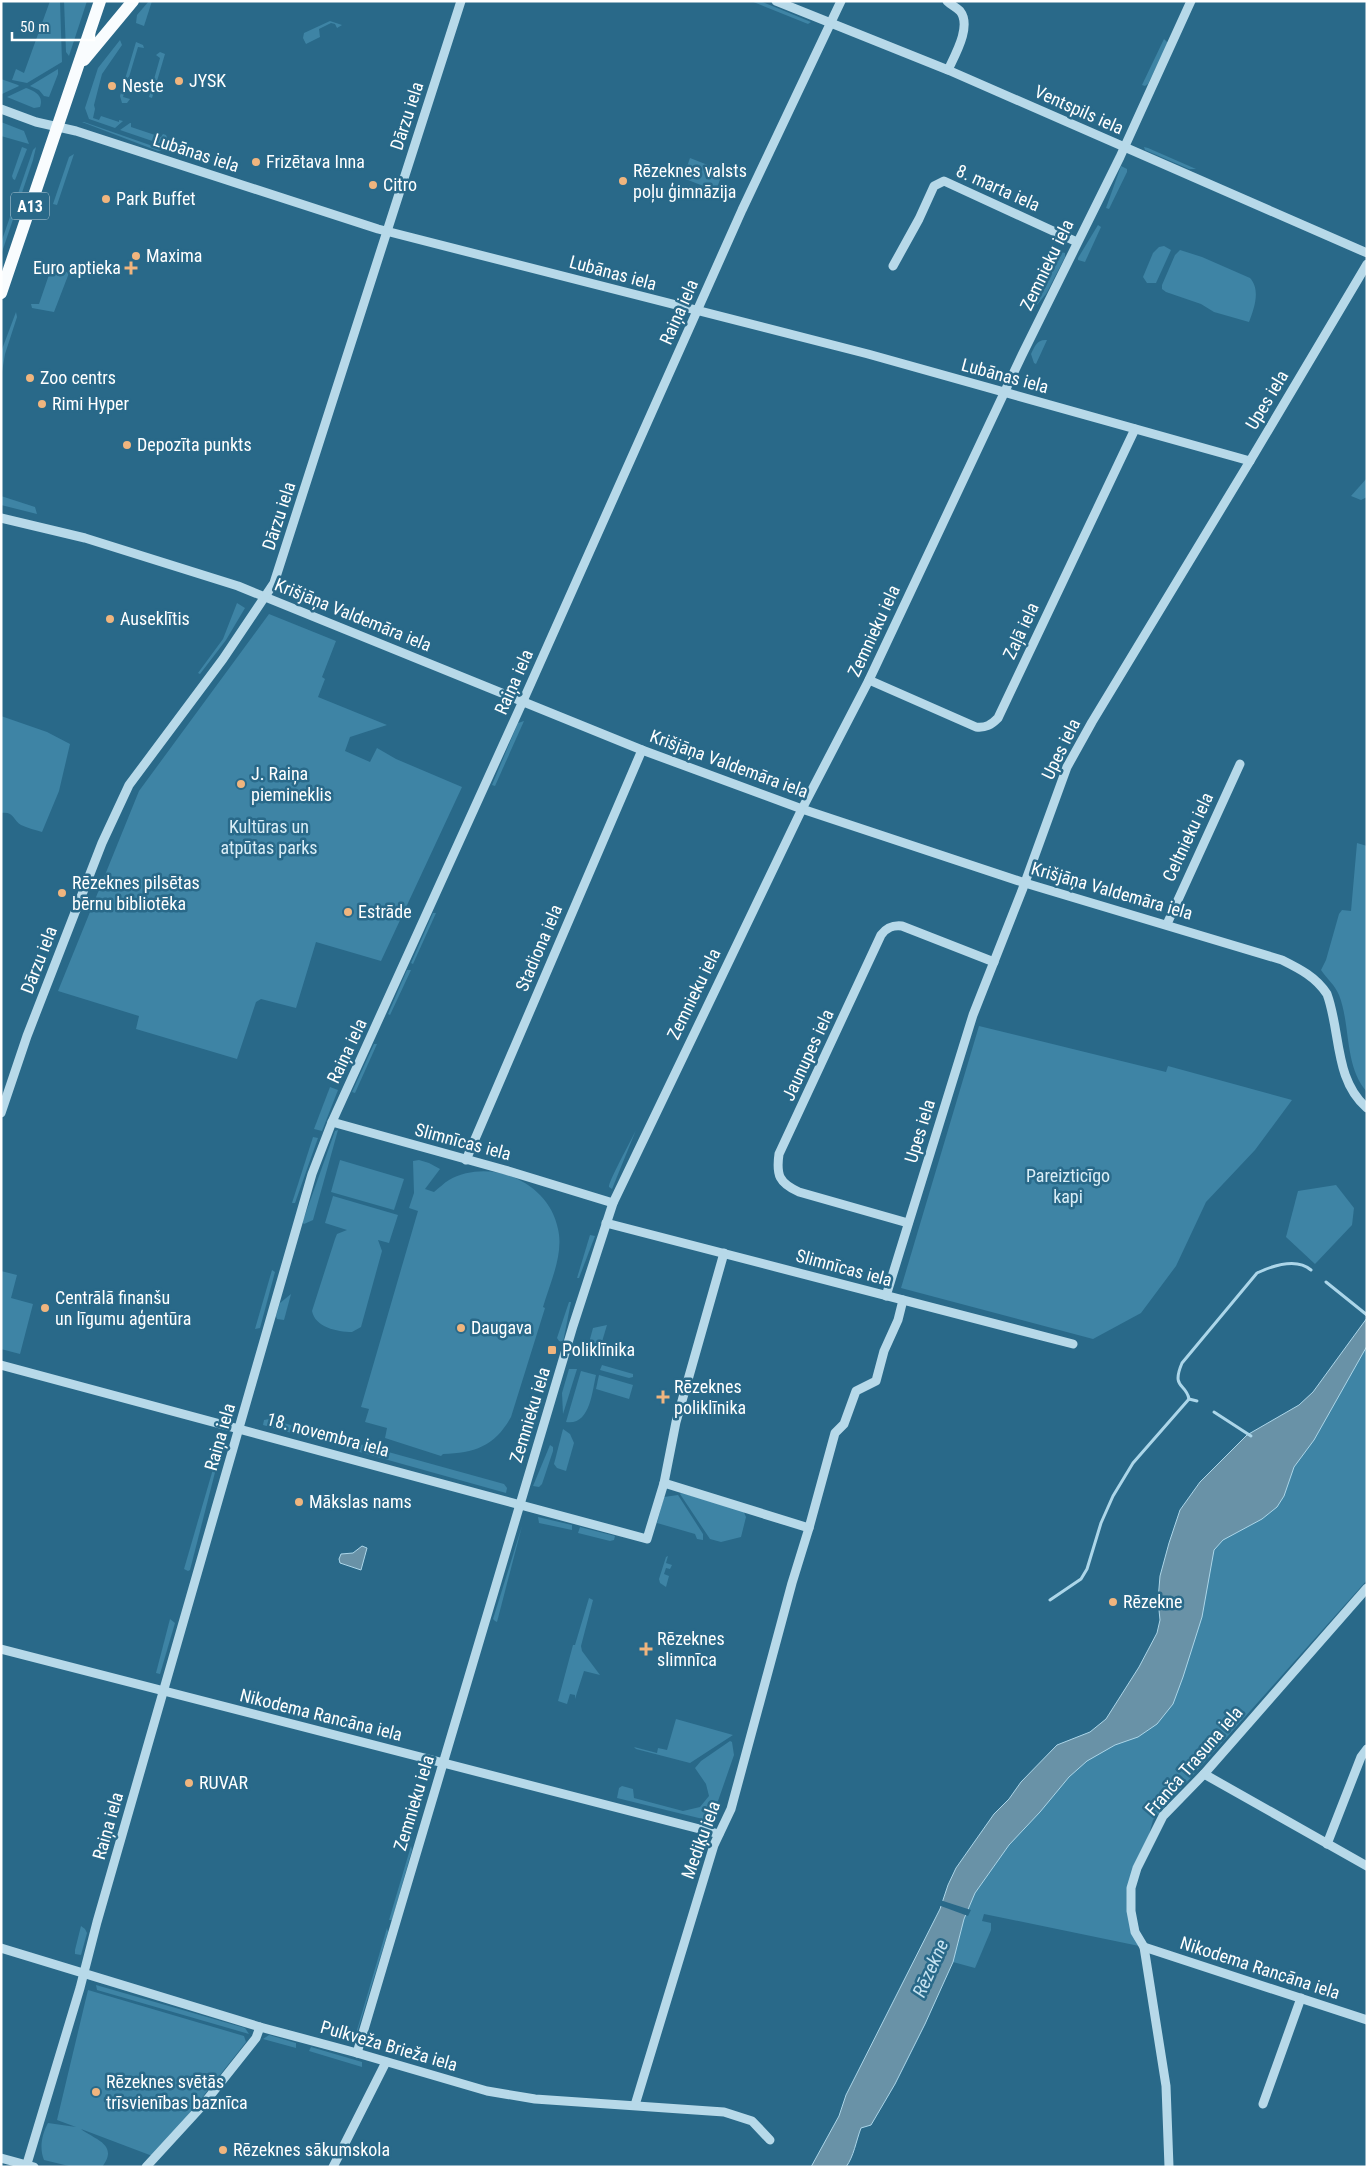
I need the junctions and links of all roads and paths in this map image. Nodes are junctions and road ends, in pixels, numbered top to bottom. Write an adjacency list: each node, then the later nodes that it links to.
1 (100, 1): 9 (main road, A13)
2 (133, 1): 9 (main road)
3 (461, 1): 14 (street, Dārzu iela)
4 (776, 1): 8 (street, Ventspils iela)
5 (841, 1): 8 (street, Raiņa iela)
6 (947, 1): 10 (street)
7 (1192, 1): 13 (street, Zemnieku iela)
8 (831, 24): 10 (street, Ventspils iela); 20 (street, Raiņa iela)
9 (77, 68): 12 (main road, A13)
10 (948, 70): 13 (street, Ventspils iela)
11 (1, 109): 12 (street, Lubānas iela)
12 (57, 127): 14 (street, Lubānas iela); 19 (main road, A13)
13 (1123, 148): 15 (street, Zemnieku iela); 16 (street, Ventspils iela)
14 (388, 231): 20 (street, Lubānas iela); 25 (street, Dārzu iela)
15 (1077, 242): 18 (street, 8. marta iela); 21 (street, Zemnieku iela)
16 (1367, 253)
17 (1367, 264): 23 (street, Upes iela)
18 (893, 266)
19 (1, 293)
20 (698, 312): 21 (street, Lubānas iela); 27 (street, Raiņa iela)
21 (1004, 393): 22 (street, Lubānas iela); 26 (street, Zemnieku iela)
22 (1135, 429): 23 (street, Lubānas iela); 26 (street, Zaļā iela)
23 (1250, 461): 31 (street, Upes iela)
24 (1, 518): 25 (street, Krišjāņa Valdemāra iela)
25 (265, 597): 27 (street, Krišjāņa Valdemāra iela); 35 (street, Dārzu iela)
26 (869, 680): 30 (street, Zemnieku iela)
27 (523, 701): 28 (street, Krišjāņa Valdemāra iela); 36 (street, Raiņa iela)
28 (642, 750): 30 (street, Krišjāņa Valdemāra iela); 37 (street, Stadiona iela)
29 (1240, 764): 32 (street, Celtnieku iela)
30 (802, 809): 31 (street, Krišjāņa Valdemāra iela); 38 (street, Zemnieku iela)
31 (1025, 883): 32 (street, Krišjāņa Valdemāra iela); 33 (street, Upes iela)
32 (1167, 924): 34 (street, Krišjāņa Valdemāra iela)
33 (994, 962): 40 (street, Upes iela); 40 (street, Jaunupes iela)
34 (1367, 1108)
35 (1, 1113)
36 (332, 1122): 37 (street, Slimnīcas iela); 46 (street, Raiņa iela)
37 (466, 1160): 38 (street, Slimnīcas iela)
38 (613, 1202): 39 (street, Zemnieku iela)
39 (606, 1223): 41 (street, Slimnīcas iela); 48 (street, Zemnieku iela)
40 (908, 1223): 42 (street, Upes iela)
41 (724, 1254): 42 (street, Slimnīcas iela); 47 (street)
42 (886, 1296): 43 (street, Slimnīcas iela)
43 (902, 1300): 44 (street, Slimnīcas iela); 49 (street, Mediķu iela)
44 (1073, 1344)
45 (1, 1365): 46 (street, 18. novembra iela)
46 (239, 1428): 48 (street, 18. novembra iela); 52 (street, Raiņa iela)
47 (664, 1483): 48 (street, 18. novembra iela); 49 (street)
48 (520, 1504): 54 (street, Zemnieku iela)
49 (809, 1528): 56 (street, Mediķu iela)
50 (1367, 1588): 55 (street, Franča Trasuna iela)
51 (1, 1649): 52 (street, Nikodema Rancāna iela)
52 (164, 1692): 54 (street, Nikodema Rancāna iela); 61 (street, Raiņa iela)
53 (1367, 1748): 57 (street)
54 (443, 1762): 56 (street, Nikodema Rancāna iela); 65 (street, Zemnieku iela)
55 (1204, 1774): 57 (street); 59 (street, Franča Trasuna iela)
56 (719, 1834): 68 (street, Mediķu iela)
57 (1327, 1844): 58 (street)
58 (1367, 1866)
59 (1144, 1947): 62 (street, Nikodema Rancāna iela); 74 (street, Franča Trasuna iela)
60 (1, 1948): 61 (street, Pulkveža Brieža iela)
61 (84, 1972): 64 (street, Pulkveža Brieža iela); 71 (street, Raiņa iela)
62 (1301, 1998): 63 (street, Nikodema Rancāna iela); 67 (street)
63 (1367, 2020)
64 (260, 2027): 65 (street, Pulkveža Brieža iela); 72 (street)
65 (357, 2053): 66 (street, Pulkveža Brieža iela)
66 (386, 2062): 68 (street, Pulkveža Brieža iela); 73 (street)
67 (1263, 2104)
68 (635, 2105): 69 (street, Pulkveža Brieža iela)
69 (770, 2140)
70 (1, 2158): 71 (street)
71 (29, 2166)
72 (146, 2167)
73 (332, 2167)
74 (1169, 2167)

